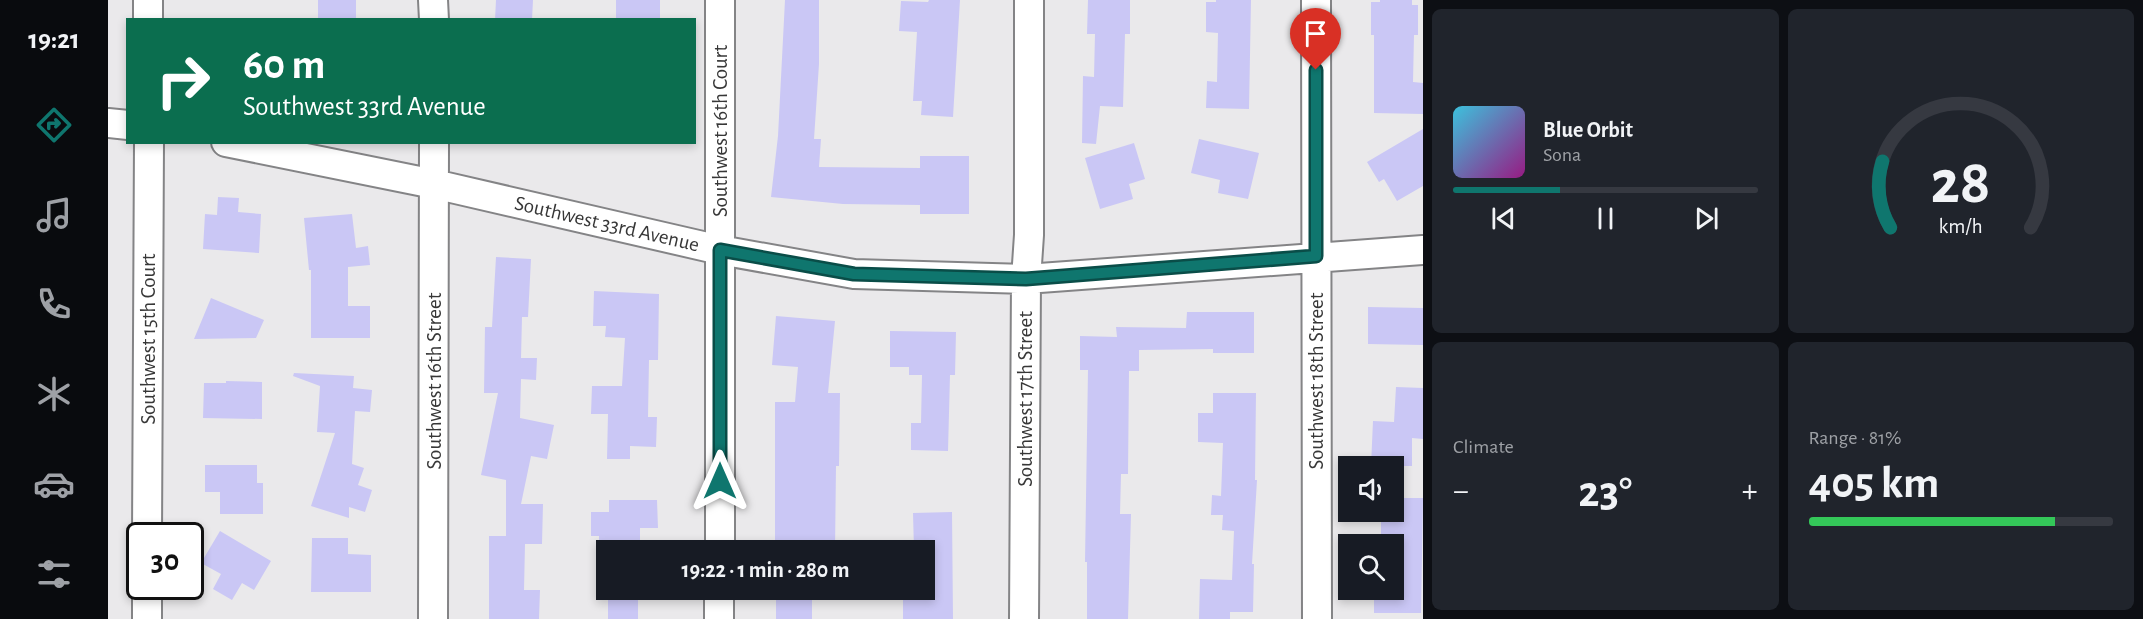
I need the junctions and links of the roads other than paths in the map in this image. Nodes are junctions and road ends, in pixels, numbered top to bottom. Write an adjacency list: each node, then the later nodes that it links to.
1 (148, 0): 6 (street)
2 (434, 0): 7 (street)
3 (720, 0): 15 (street, Southwest 16th Court)
4 (1029, 0): 17 (street, Southwest 17th Street)
5 (1316, 0): 16 (street, Southwest 18th Street)
6 (148, 18)
7 (434, 18)
8 (108, 123): 9 (street)
9 (126, 125)
10 (149, 144): 18 (street, Southwest 15th Court)
11 (236, 144): 13 (street, Southwest 33rd Avenue)
12 (434, 144): 13 (street, Southwest 16th Street)
13 (434, 184): 15 (street, Southwest 33rd Avenue); 23 (street, Southwest 16th Street)
14 (1423, 249): 16 (street, Southwest 33rd Avenue)
15 (720, 250): 17 (street, Southwest 33rd Avenue); 19 (street, Southwest 16th Court)
16 (1316, 256): 17 (street, Southwest 33rd Avenue); 26 (street, Southwest 18th Street)
17 (1026, 279): 25 (street, Southwest 17th Street)
18 (147, 522)
19 (720, 540)
20 (147, 600): 22 (street)
21 (719, 600): 24 (street)
22 (147, 619)
23 (433, 619)
24 (719, 619)
25 (1024, 619)
26 (1317, 619)

